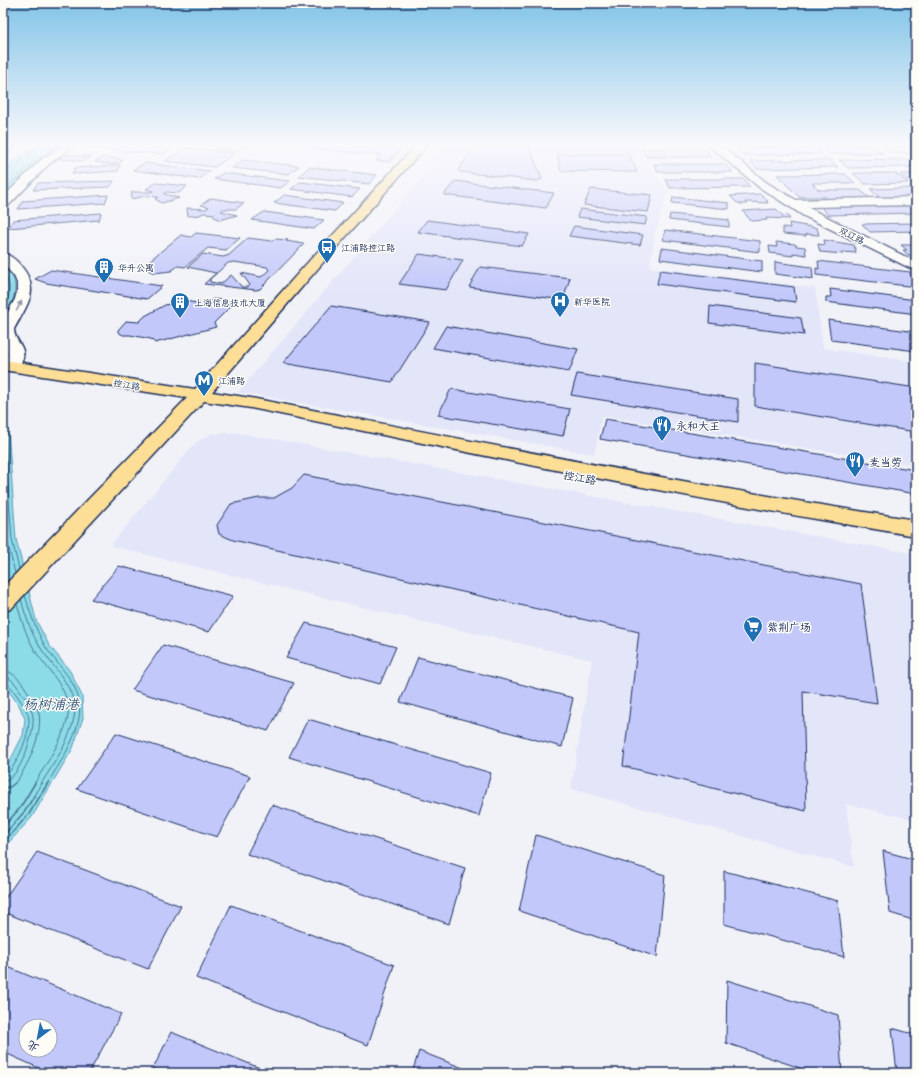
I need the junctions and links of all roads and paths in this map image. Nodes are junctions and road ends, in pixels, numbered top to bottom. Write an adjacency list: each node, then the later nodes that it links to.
1 (13, 194): 5 (street)
2 (377, 194): 10 (main road)
3 (778, 194): 6 (street, 双辽路)
4 (916, 201): 6 (street)
5 (3, 204)
6 (793, 204): 8 (street, 双辽路)
7 (3, 257): 9 (street, one-way to 7)
8 (916, 267)
9 (7, 366): 10 (main road, 控江路)
10 (198, 396): 11 (main road, 控江路); 14 (main road)
11 (251, 403): 12 (main road, 控江路); 13 (main road, 控江路)
12 (916, 528)
13 (916, 538)
14 (3, 602)

